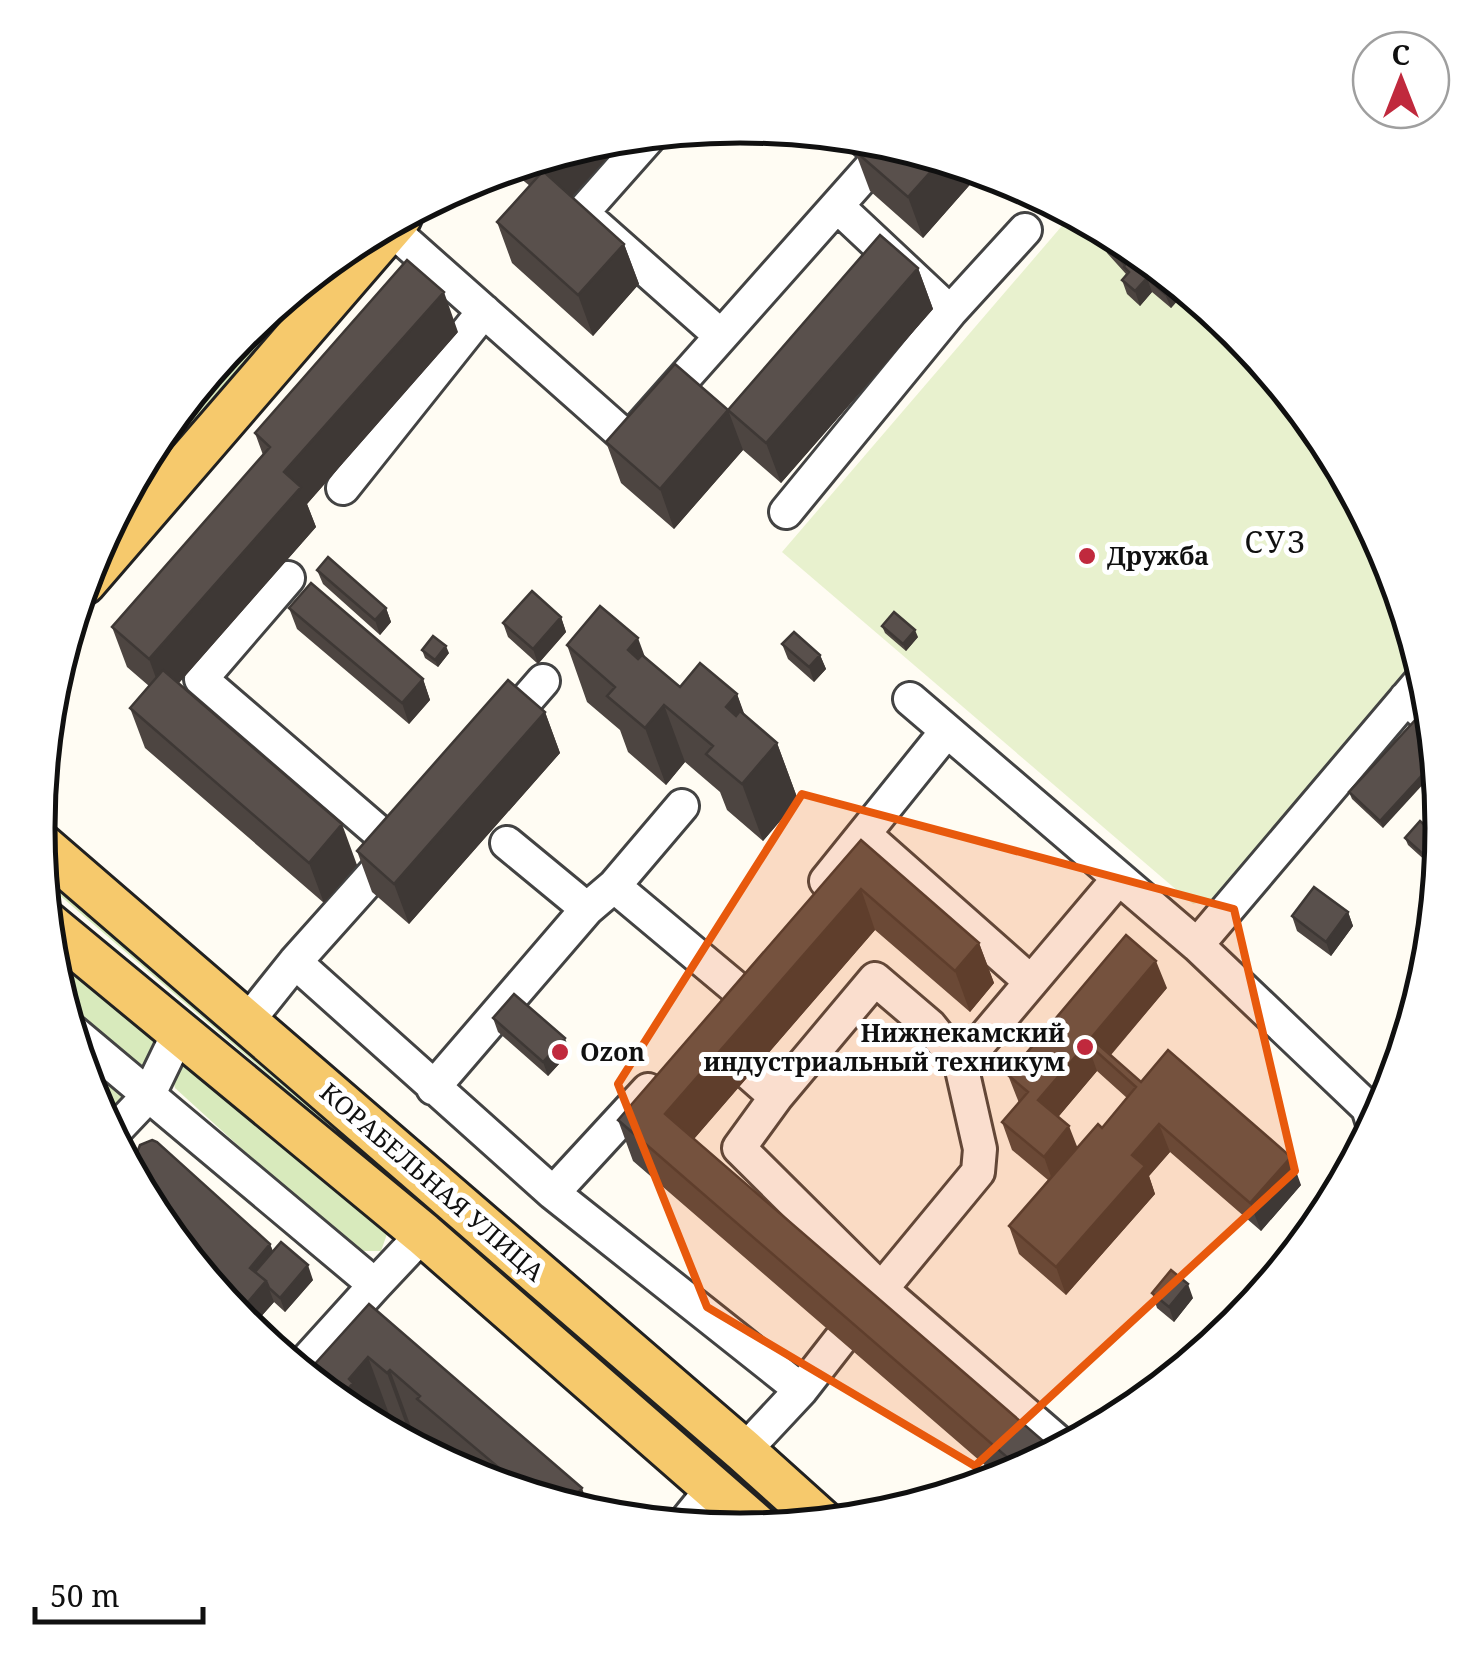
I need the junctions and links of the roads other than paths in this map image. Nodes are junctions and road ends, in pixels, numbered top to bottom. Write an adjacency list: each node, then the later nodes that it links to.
1 (636, 151): 9 (lane)
2 (880, 157): 3 (lane)
3 (836, 206): 8 (lane); 9 (lane)
4 (1025, 230): 8 (lane)
5 (404, 232): 7 (lane)
6 (369, 254): 12 (main road)
7 (484, 311): 9 (lane); 10 (lane)
8 (950, 312): 11 (lane)
9 (721, 336)
10 (343, 488)
11 (786, 512)
12 (117, 545)
13 (288, 578): 23 (lane)
14 (543, 681): 18 (lane)
15 (1412, 691): 30 (lane)
16 (910, 698): 17 (lane)
17 (946, 732): 21 (lane); 25 (lane)
18 (482, 751)
19 (682, 806): 26 (lane)
20 (421, 820): 23 (lane)
21 (865, 834): 27 (lane); 33 (lane)
22 (507, 843): 28 (lane)
23 (397, 848): 32 (lane)
24 (56, 857): 36 (main road, КОРАБЕЛЬНАЯ УЛИЦА)
25 (1119, 878): 30 (lane); 33 (lane)
26 (614, 886): 28 (lane); 34 (lane)
27 (807, 905)
28 (587, 909): 42 (lane)
29 (64, 937): 37 (main road, КОРАБЕЛЬНАЯ УЛИЦА)
30 (1197, 944): 45 (lane)
31 (760, 961): 34 (lane)
32 (295, 962): 36 (lane); 42 (lane)
33 (1032, 982): 39 (lane)
34 (737, 989): 35 (lane)
35 (714, 1016)
36 (247, 1022): 55 (main road, КОРАБЕЛЬНАЯ УЛИЦА)
37 (178, 1034): 43 (lane); 48 (main road, КОРАБЕЛЬНАЯ УЛИЦА)
38 (90, 1047): 43 (lane)
39 (962, 1065): 44 (lane); 50 (lane)
40 (666, 1071): 47 (lane)
41 (750, 1074): 44 (lane)
42 (433, 1088): 47 (lane)
43 (148, 1096): 46 (lane); 49 (lane)
44 (776, 1097): 50 (lane)
45 (1367, 1107)
46 (122, 1123)
47 (553, 1193): 53 (lane)
48 (424, 1234): 49 (lane); 56 (main road, КОРАБЕЛЬНАЯ УЛИЦА)
49 (376, 1285): 52 (lane)
50 (871, 1301): 54 (lane)
51 (840, 1340): 53 (lane)
52 (308, 1359)
53 (801, 1390): 55 (lane)
54 (1052, 1438)
55 (744, 1451): 57 (main road, КОРАБЕЛЬНАЯ УЛИЦА)
56 (712, 1489): 58 (lane); 59 (main road, КОРАБЕЛЬНАЯ УЛИЦА)
57 (796, 1512)
58 (693, 1513)
59 (741, 1514)

